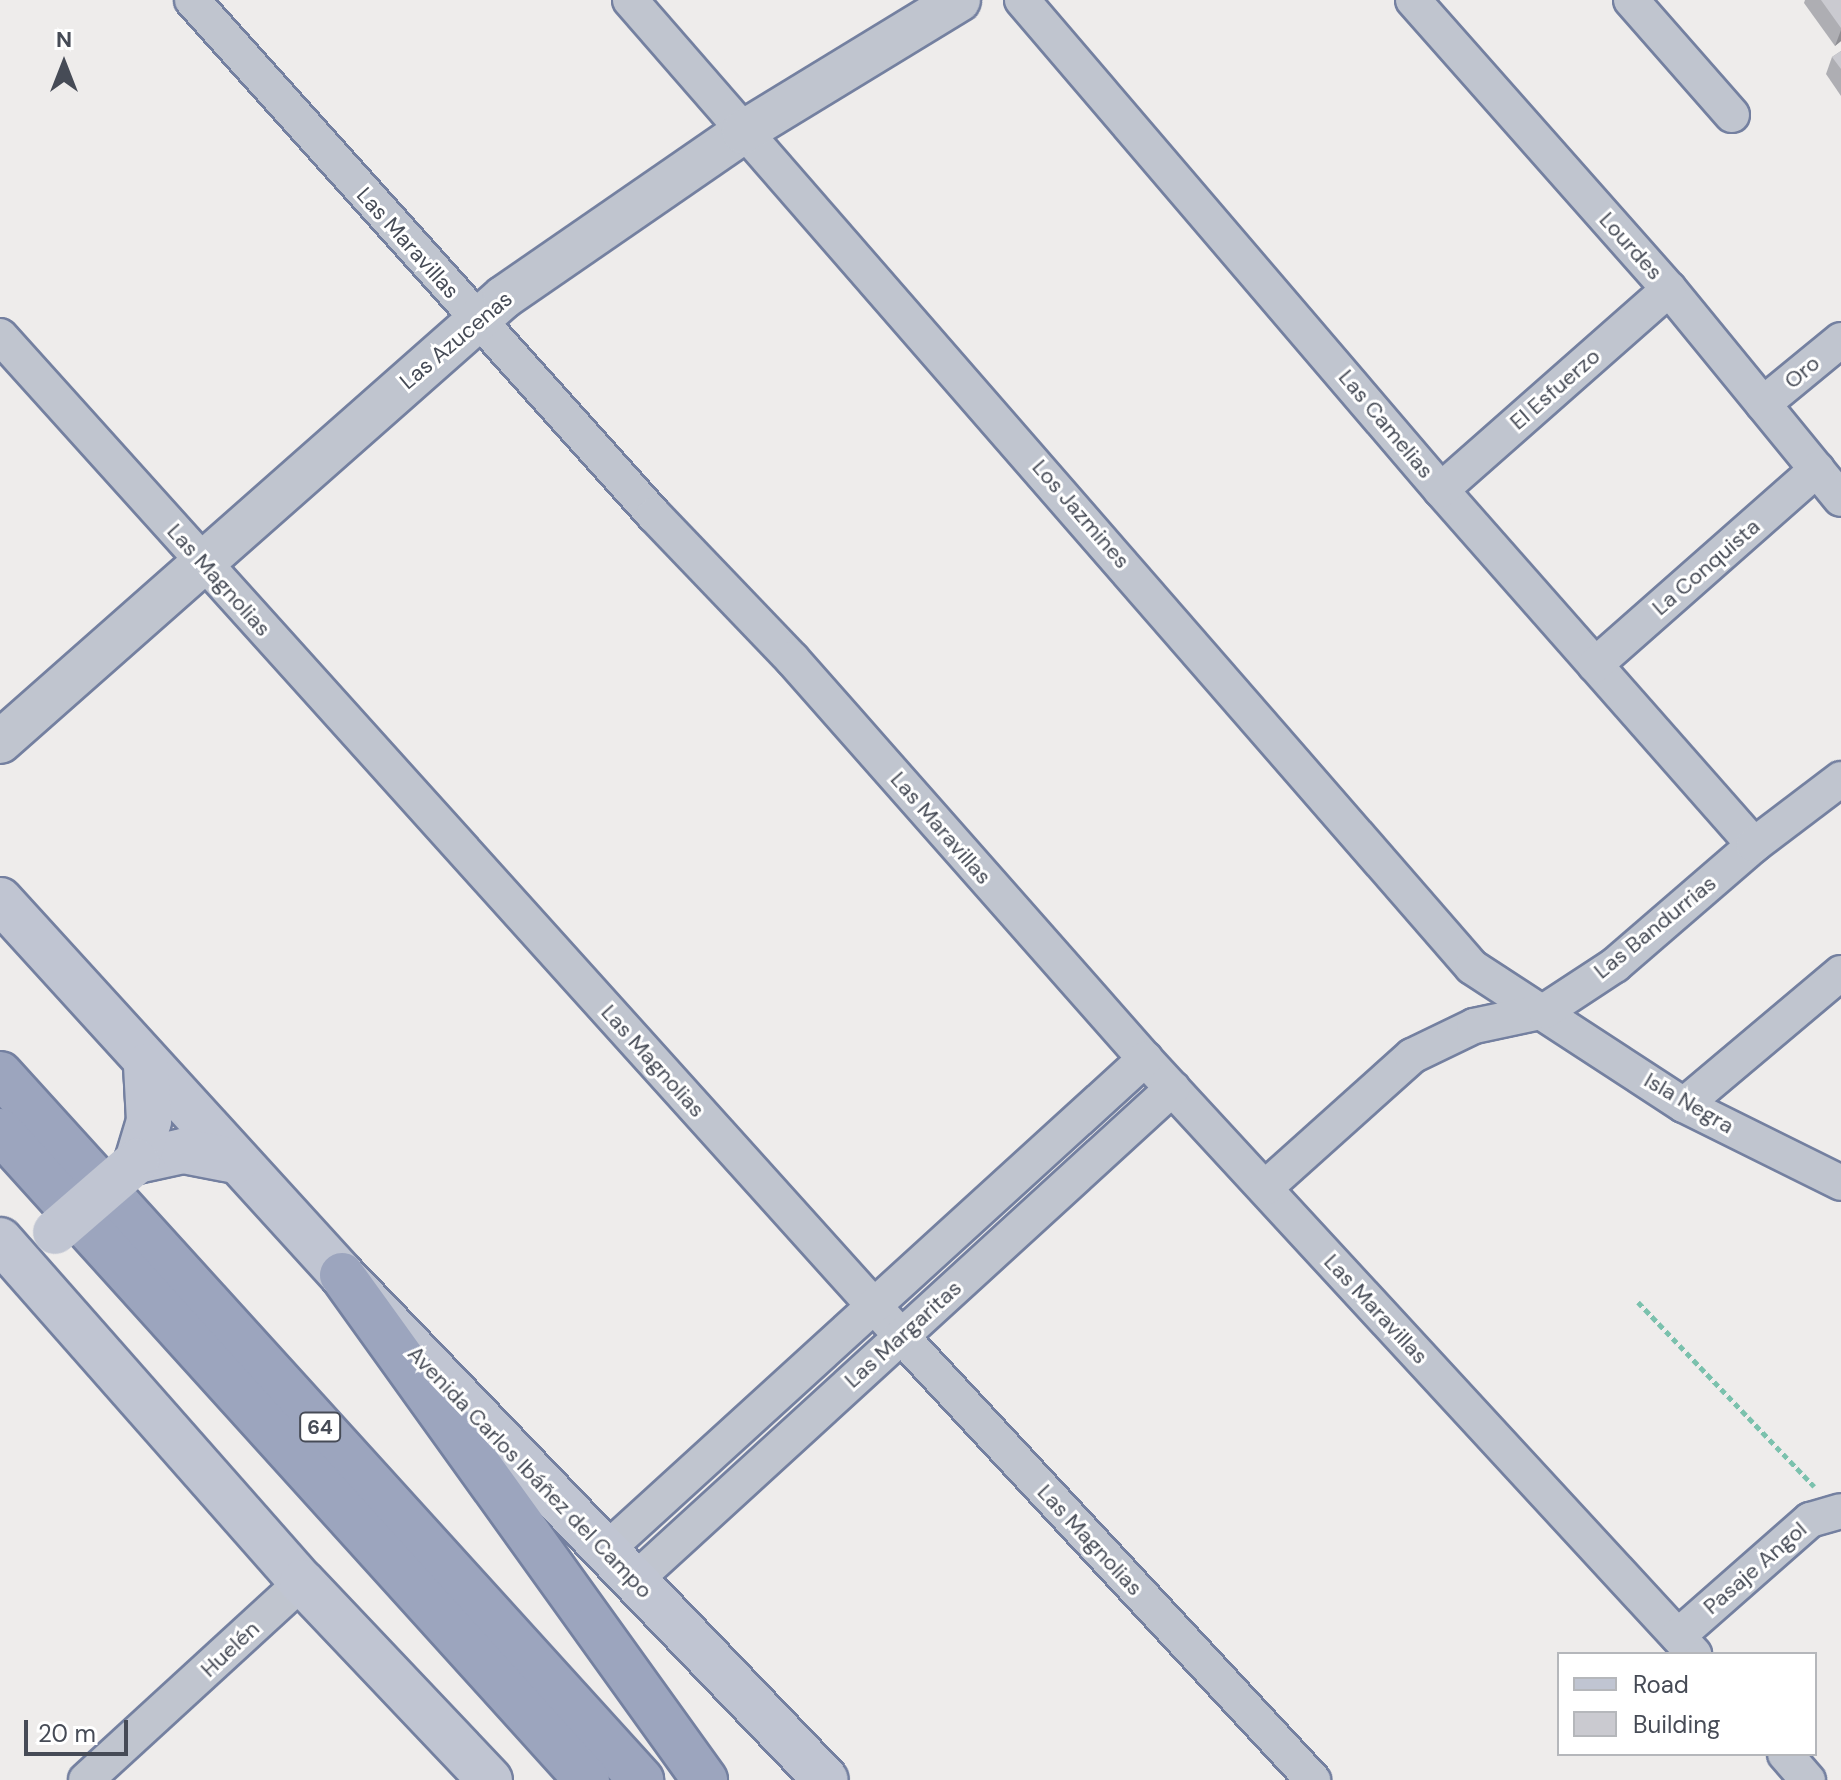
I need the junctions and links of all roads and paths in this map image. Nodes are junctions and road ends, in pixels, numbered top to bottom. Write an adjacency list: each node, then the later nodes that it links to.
1 (192, 0): 10 (street, Las Maravillas)
2 (630, 0): 8 (street, Los Jazmines)
3 (959, 0): 8 (street, Las Azucenas)
4 (1022, 0): 15 (street, Las Camelias)
5 (1413, 0): 9 (street, Lourdes)
6 (1631, 0): 7 (street)
7 (1732, 115)
8 (743, 132): 10 (street, Las Azucenas); 24 (street, Los Jazmines)
9 (1669, 289): 13 (street, Lourdes); 15 (street, El Esfuerzo)
10 (477, 320): 17 (street, Las Azucenas); 25 (street, Las Maravillas)
11 (0, 336): 17 (street, Las Magnolias)
12 (1841, 340): 13 (street, Oro)
13 (1763, 404): 14 (street, Lourdes)
14 (1817, 469): 16 (street, Lourdes); 18 (street, La Conquista)
15 (1441, 490): 18 (street, Las Camelias)
16 (1841, 499)
17 (203, 562): 19 (street, Las Azucenas); 41 (street, Las Magnolias)
18 (1595, 665): 21 (street, Las Camelias)
19 (0, 742)
20 (1841, 779): 21 (street, Las Bandurrias)
21 (1754, 845): 24 (street, Las Bandurrias)
22 (0, 900): 26 (main road, Avenida Carlos Ibáñez del Campo)
23 (1841, 973): 29 (street)
24 (1545, 1011): 29 (street, Isla Negra); 34 (street, Las Bandurrias)
25 (1145, 1059): 28 (street, Las Maravillas); 41 (street, Las Margaritas)
26 (146, 1066): 31 (main road); 32 (main road, Avenida Carlos Ibáñez del Campo)
27 (0, 1074): 51 (highway, 64)
28 (1173, 1088): 34 (street, Las Maravillas); 42 (street, Las Margaritas)
29 (1684, 1105): 33 (street, Isla Negra)
30 (0, 1131): 50 (highway, 64)
31 (137, 1161): 32 (main road); 36 (main road, bridge)
32 (236, 1161): 38 (main road, Avenida Carlos Ibáñez del Campo)
33 (1841, 1183)
34 (1265, 1188): 46 (street, Las Maravillas)
35 (0, 1231): 36 (main road)
36 (55, 1232): 39 (main road)
37 (0, 1240): 39 (main road)
38 (342, 1275): 44 (main road, Avenida Carlos Ibáñez del Campo); 52 (highway)
39 (52, 1294): 45 (main road)
40 (1638, 1302): 43 (path)
41 (875, 1307): 42 (street, Las Magnolias); 44 (street, Las Margaritas)
42 (901, 1336): 44 (street, Las Margaritas); 54 (street, Las Magnolias)
43 (1839, 1510): 46 (street, Pasaje Angol)
44 (619, 1566): 53 (main road, Avenida Carlos Ibáñez del Campo)
45 (302, 1582): 48 (street, Huelén); 49 (main road)
46 (1686, 1645)
47 (1787, 1756): 55 (street)
48 (86, 1780)
49 (490, 1780)
50 (587, 1780)
51 (641, 1780)
52 (705, 1780)
53 (826, 1780)
54 (1313, 1780)
55 (1808, 1780)

